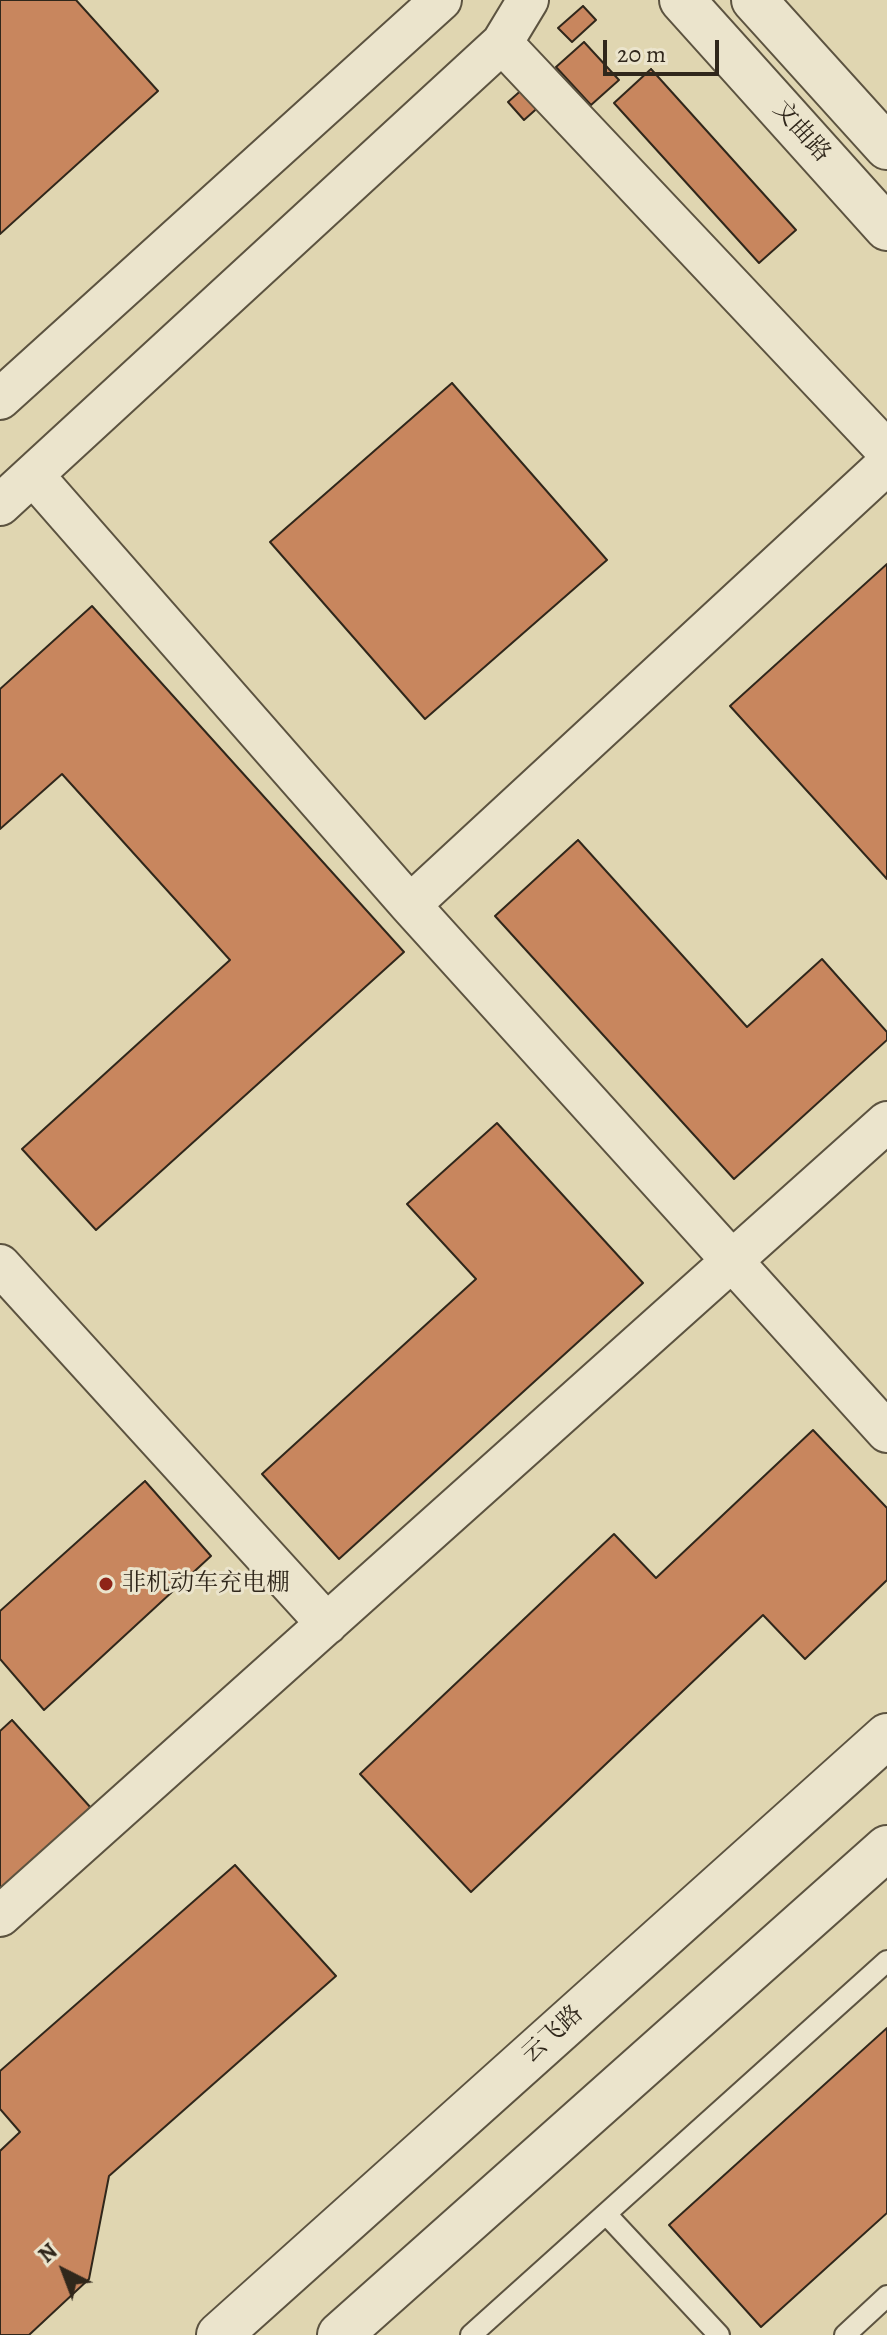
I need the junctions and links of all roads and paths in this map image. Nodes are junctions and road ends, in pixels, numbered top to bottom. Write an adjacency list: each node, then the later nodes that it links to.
1 (441, 0): 8 (street)
2 (528, 0): 5 (street)
3 (682, 0): 7 (street, 文曲路)
4 (754, 0): 6 (street)
5 (502, 43): 9 (street); 11 (street)
6 (887, 147)
7 (887, 228)
8 (0, 399)
9 (887, 451)
10 (887, 464): 13 (street)
11 (33, 475): 12 (street); 13 (street)
12 (0, 505)
13 (410, 905): 16 (street)
14 (887, 1122): 17 (street)
15 (0, 1265): 17 (street)
16 (887, 1432)
17 (327, 1624): 20 (street)
18 (887, 1736): 24 (street, 云飞路)
19 (887, 1848): 25 (street)
20 (0, 1916)
21 (887, 1961): 22 (lane)
22 (606, 2214): 26 (lane); 27 (lane)
23 (887, 2296): 28 (lane)
24 (219, 2335)
25 (340, 2335)
26 (471, 2335)
27 (719, 2335)
28 (845, 2335)

